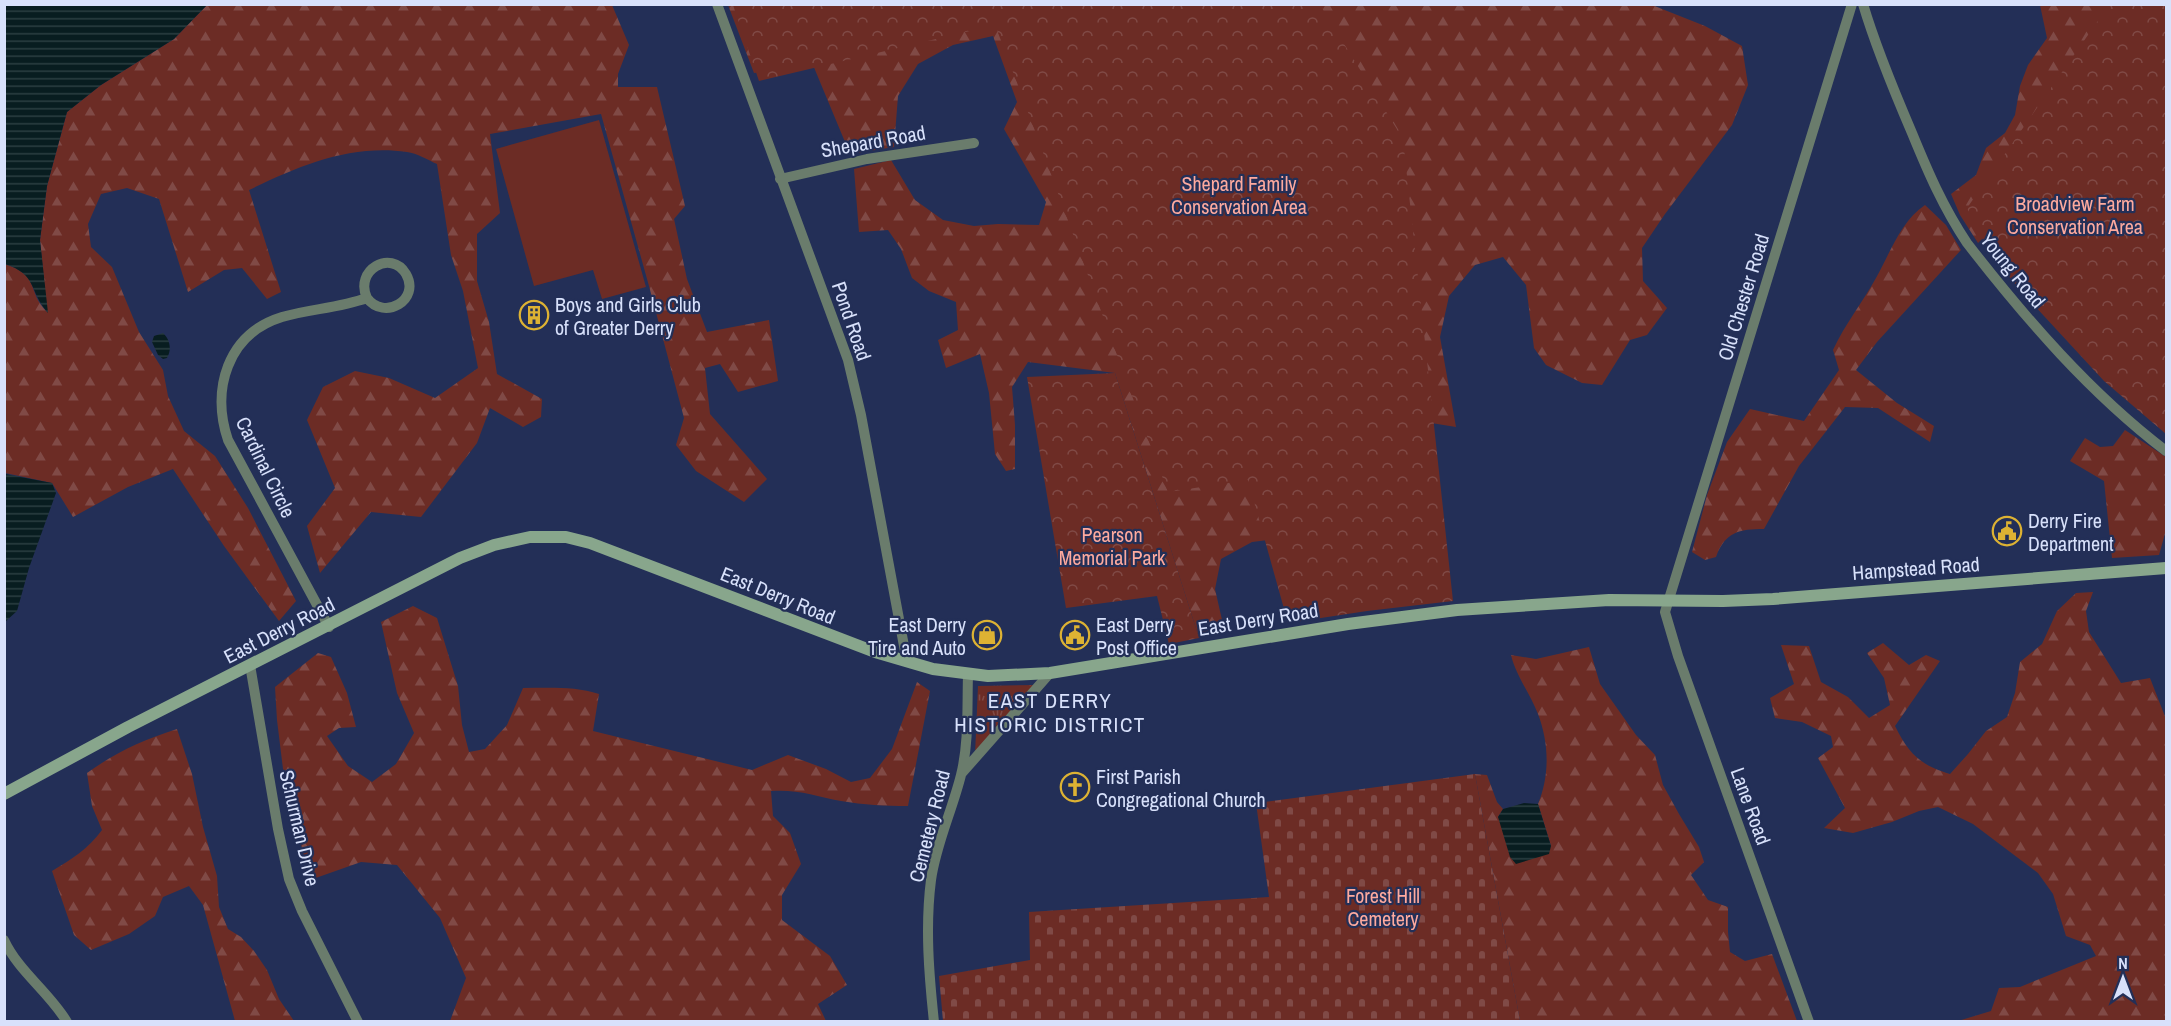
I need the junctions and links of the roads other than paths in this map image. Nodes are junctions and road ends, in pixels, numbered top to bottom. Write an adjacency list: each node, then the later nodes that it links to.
1 (717, 4): 5 (street, Pond Road)
2 (1852, 4): 9 (street, Old Chester Road)
3 (1863, 4): 7 (street, Young Road)
4 (974, 143): 5 (street, Shepard Road)
5 (780, 179): 11 (street, Pond Road)
6 (367, 298): 6 (street); 10 (street, Cardinal Circle)
7 (2166, 451)
8 (2166, 568): 9 (street, Hampstead Road)
9 (1668, 600): 13 (street, East Derry Road); 21 (street, Lane Road)
10 (329, 627): 11 (street, East Derry Road); 12 (street, East Derry Road)
11 (907, 662): 14 (street, East Derry Road)
12 (250, 665): 16 (street, East Derry Road); 19 (street, Schurman Drive)
13 (1050, 673): 14 (street, East Derry Road); 15 (street)
14 (968, 675): 15 (street, Cemetery Road)
15 (962, 773): 20 (street, Cemetery Road)
16 (4, 794)
17 (4, 940): 18 (street)
18 (67, 1022)
19 (358, 1022)
20 (934, 1022)
21 (1809, 1022)

